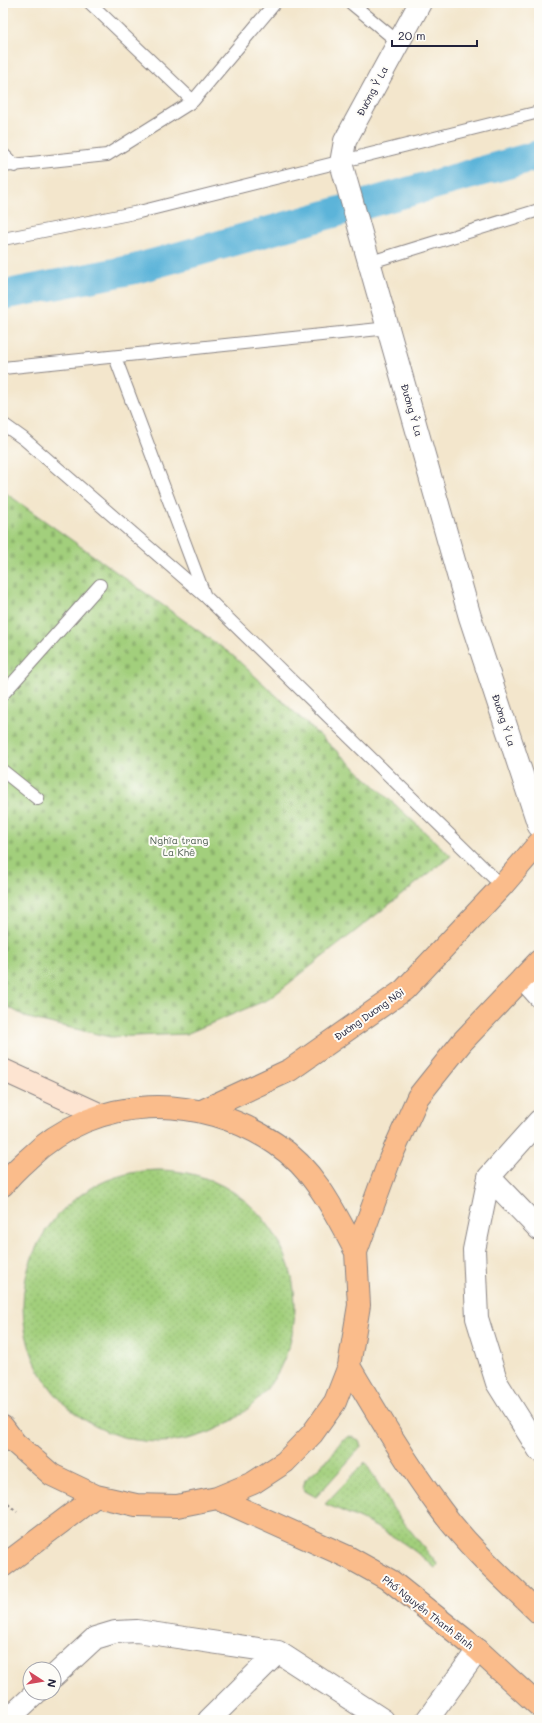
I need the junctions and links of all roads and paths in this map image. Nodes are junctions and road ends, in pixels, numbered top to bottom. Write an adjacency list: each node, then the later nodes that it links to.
1 (90, 3): 6 (lane)
2 (275, 3): 6 (lane)
3 (351, 3): 5 (lane)
4 (420, 3): 5 (street, Đường Ỷ La)
5 (398, 42): 9 (street, Đường Ỷ La)
6 (193, 101): 10 (lane)
7 (539, 112): 9 (lane)
8 (3, 154): 10 (lane)
9 (341, 163): 12 (lane); 13 (street, Đường Ỷ La)
10 (9, 166)
11 (539, 210): 13 (lane)
12 (3, 239)
13 (371, 262): 14 (street, Đường Ỷ La)
14 (389, 328): 15 (lane); 23 (street, Đường Ỷ La)
15 (115, 357): 16 (lane); 19 (lane)
16 (3, 368)
17 (3, 424): 19 (lane)
18 (100, 585): 20 (lane)
19 (205, 596): 25 (lane)
20 (3, 694)
21 (3, 771): 22 (lane)
22 (38, 799)
23 (539, 826)
24 (539, 843): 25 (main road, Đường Dương Nội)
25 (502, 886): 30 (main road, Đường Dương Nội)
26 (539, 961): 27 (main road)
27 (523, 978): 28 (street); 36 (main road)
28 (539, 996)
29 (3, 1070): 31 (main road)
30 (202, 1111): 31 (main road); 36 (main road)
31 (101, 1115): 34 (main road)
32 (539, 1121): 33 (street)
33 (489, 1177): 35 (street); 39 (street)
34 (3, 1185)
35 (539, 1229)
36 (356, 1252): 37 (main road)
37 (349, 1366): 41 (main road); 45 (main road)
38 (3, 1427): 40 (main road)
39 (539, 1450)
40 (96, 1496): 41 (main road); 44 (main road)
41 (216, 1498): 46 (main road, Phố Nguyễn Thanh Bình)
42 (3, 1500): 43 (path)
43 (17, 1512)
44 (3, 1566)
45 (539, 1613)
46 (478, 1650): 50 (main road, Phố Nguyễn Thanh Bình); 54 (street)
47 (278, 1652): 48 (street); 52 (street); 53 (street)
48 (62, 1669)
49 (27, 1701): 51 (street)
50 (539, 1706)
51 (6, 1720)
52 (209, 1720)
53 (383, 1720)
54 (426, 1720)

